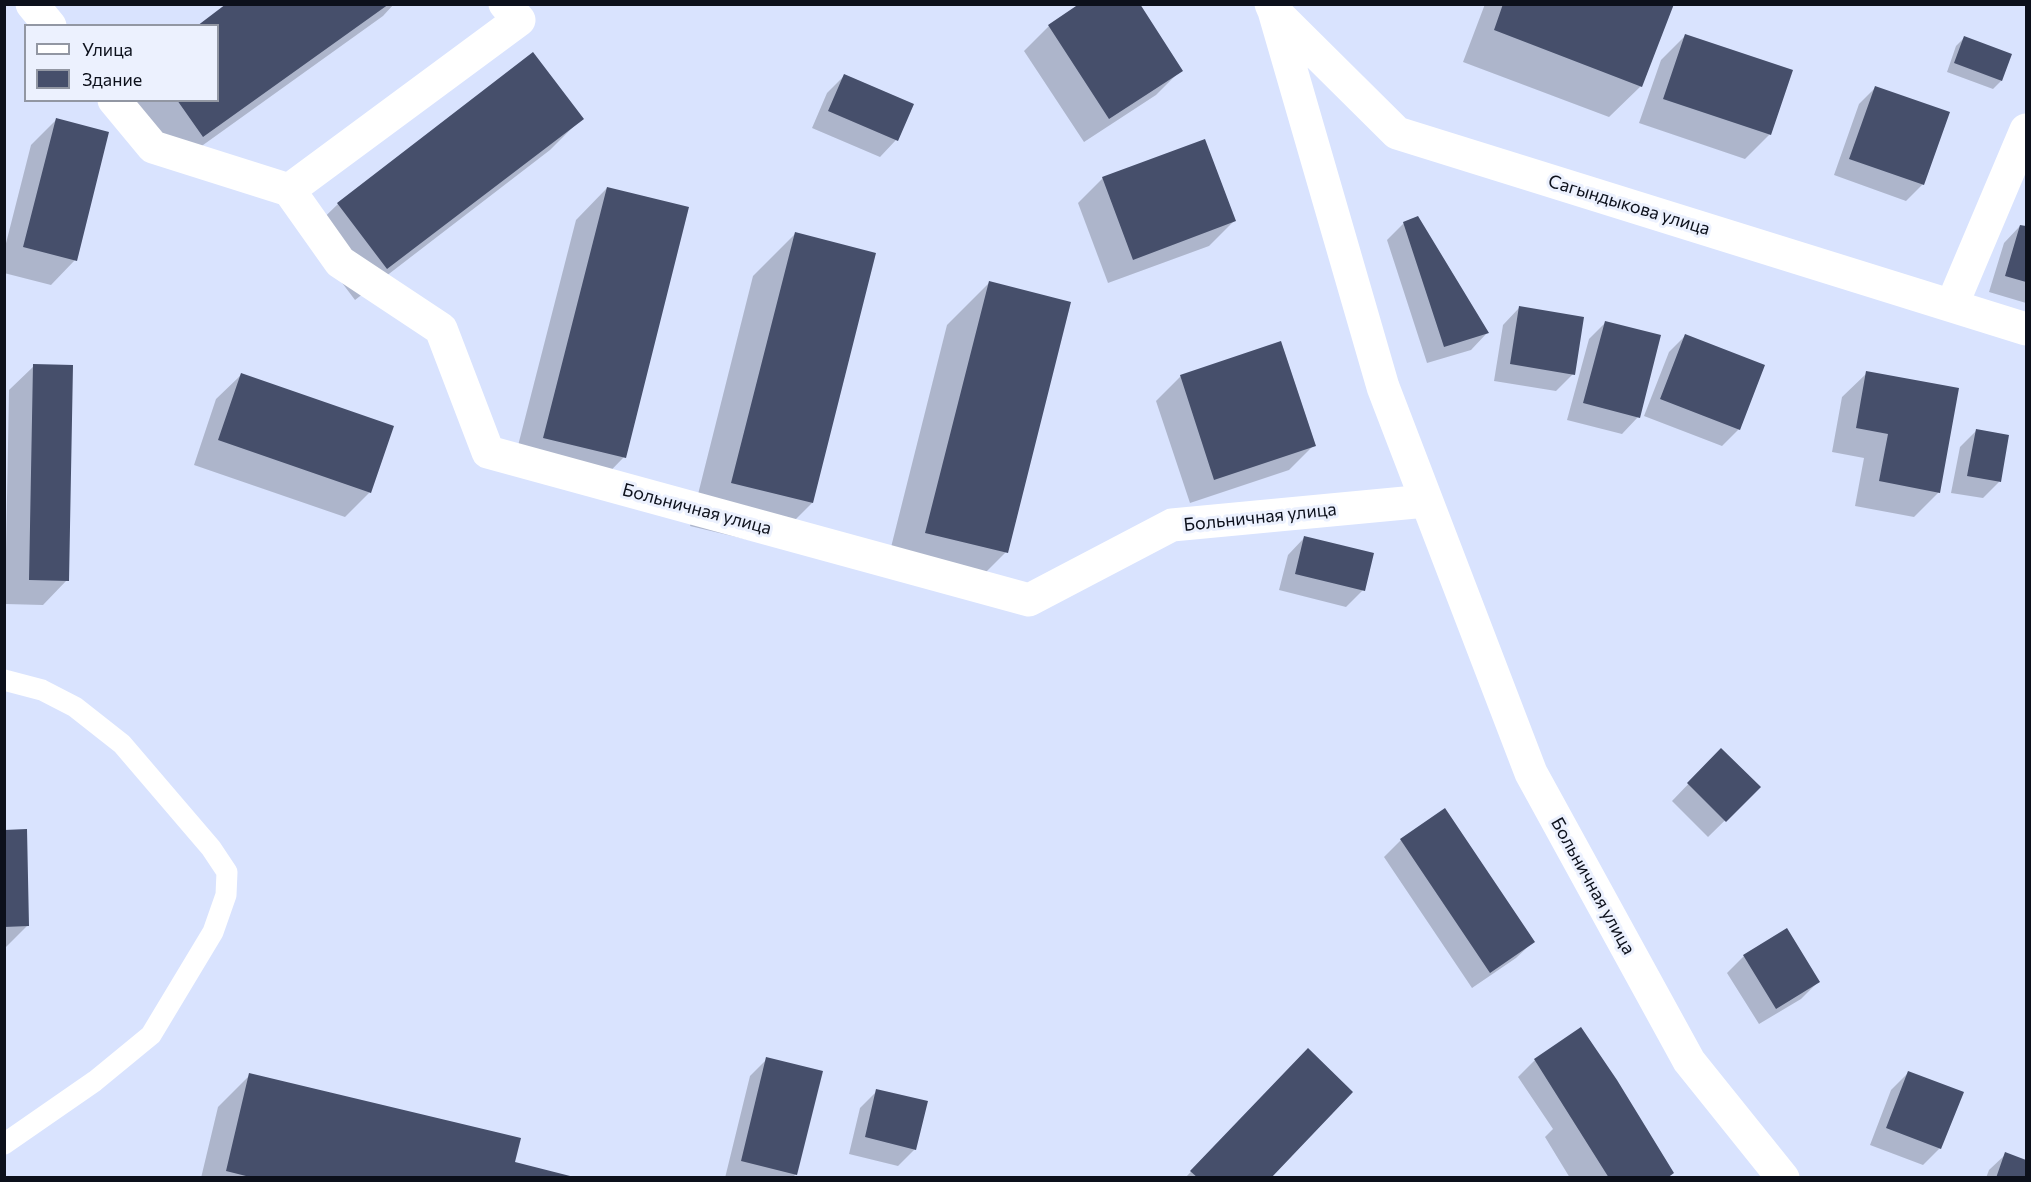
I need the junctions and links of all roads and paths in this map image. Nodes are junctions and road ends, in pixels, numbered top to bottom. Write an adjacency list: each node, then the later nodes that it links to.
1 (32, 4): 4 (street)
2 (505, 4): 7 (street)
3 (1272, 8): 8 (street, Сагындыкова улица); 10 (street, Больничная улица)
4 (48, 24)
5 (116, 102): 7 (street)
6 (2026, 130): 8 (street)
7 (289, 190): 10 (street, Больничная улица)
8 (1952, 305): 9 (street, Сагындыкова улица)
9 (2026, 329)
10 (1426, 501): 13 (street, Больничная улица)
11 (4, 680): 12 (lane)
12 (4, 1144)
13 (1783, 1178)

